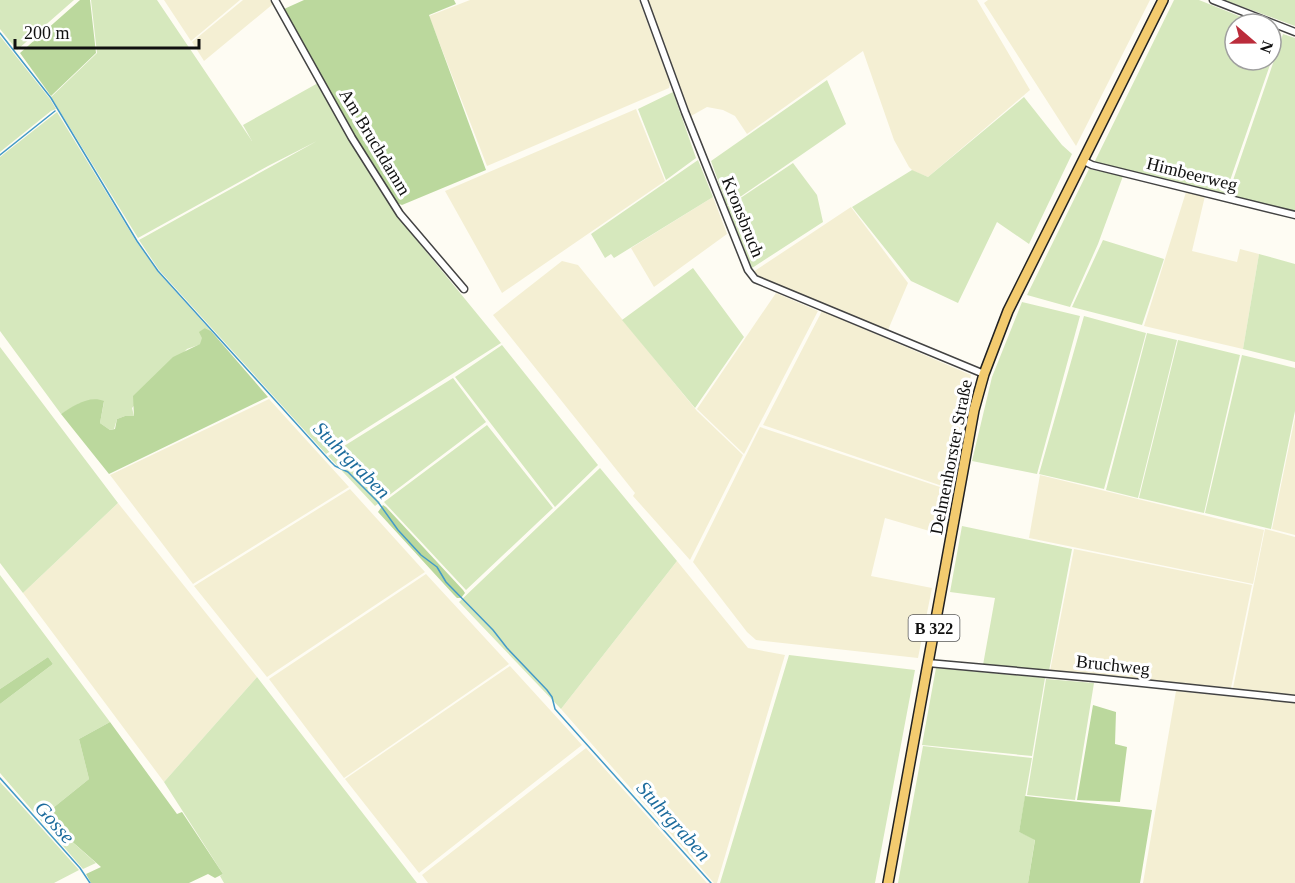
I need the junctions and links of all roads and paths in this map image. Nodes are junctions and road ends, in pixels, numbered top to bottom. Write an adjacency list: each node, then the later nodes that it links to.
1 (275, 0): 8 (street, Am Bruchdamm)
2 (644, 0): 9 (street, Kronsbruch)
3 (1163, 0): 6 (main road, Delmenhorster Straße / B 322)
4 (1213, 0): 5 (street)
5 (1295, 32)
6 (1083, 161): 7 (street, Himbeerweg); 9 (main road, Delmenhorster Straße / B 322)
7 (1295, 215)
8 (464, 289)
9 (984, 374): 10 (main road, Delmenhorster Straße / B 322)
10 (928, 663): 11 (street, Bruchweg); 12 (main road, Delmenhorster Straße / B 322)
11 (1295, 699)
12 (888, 883)

